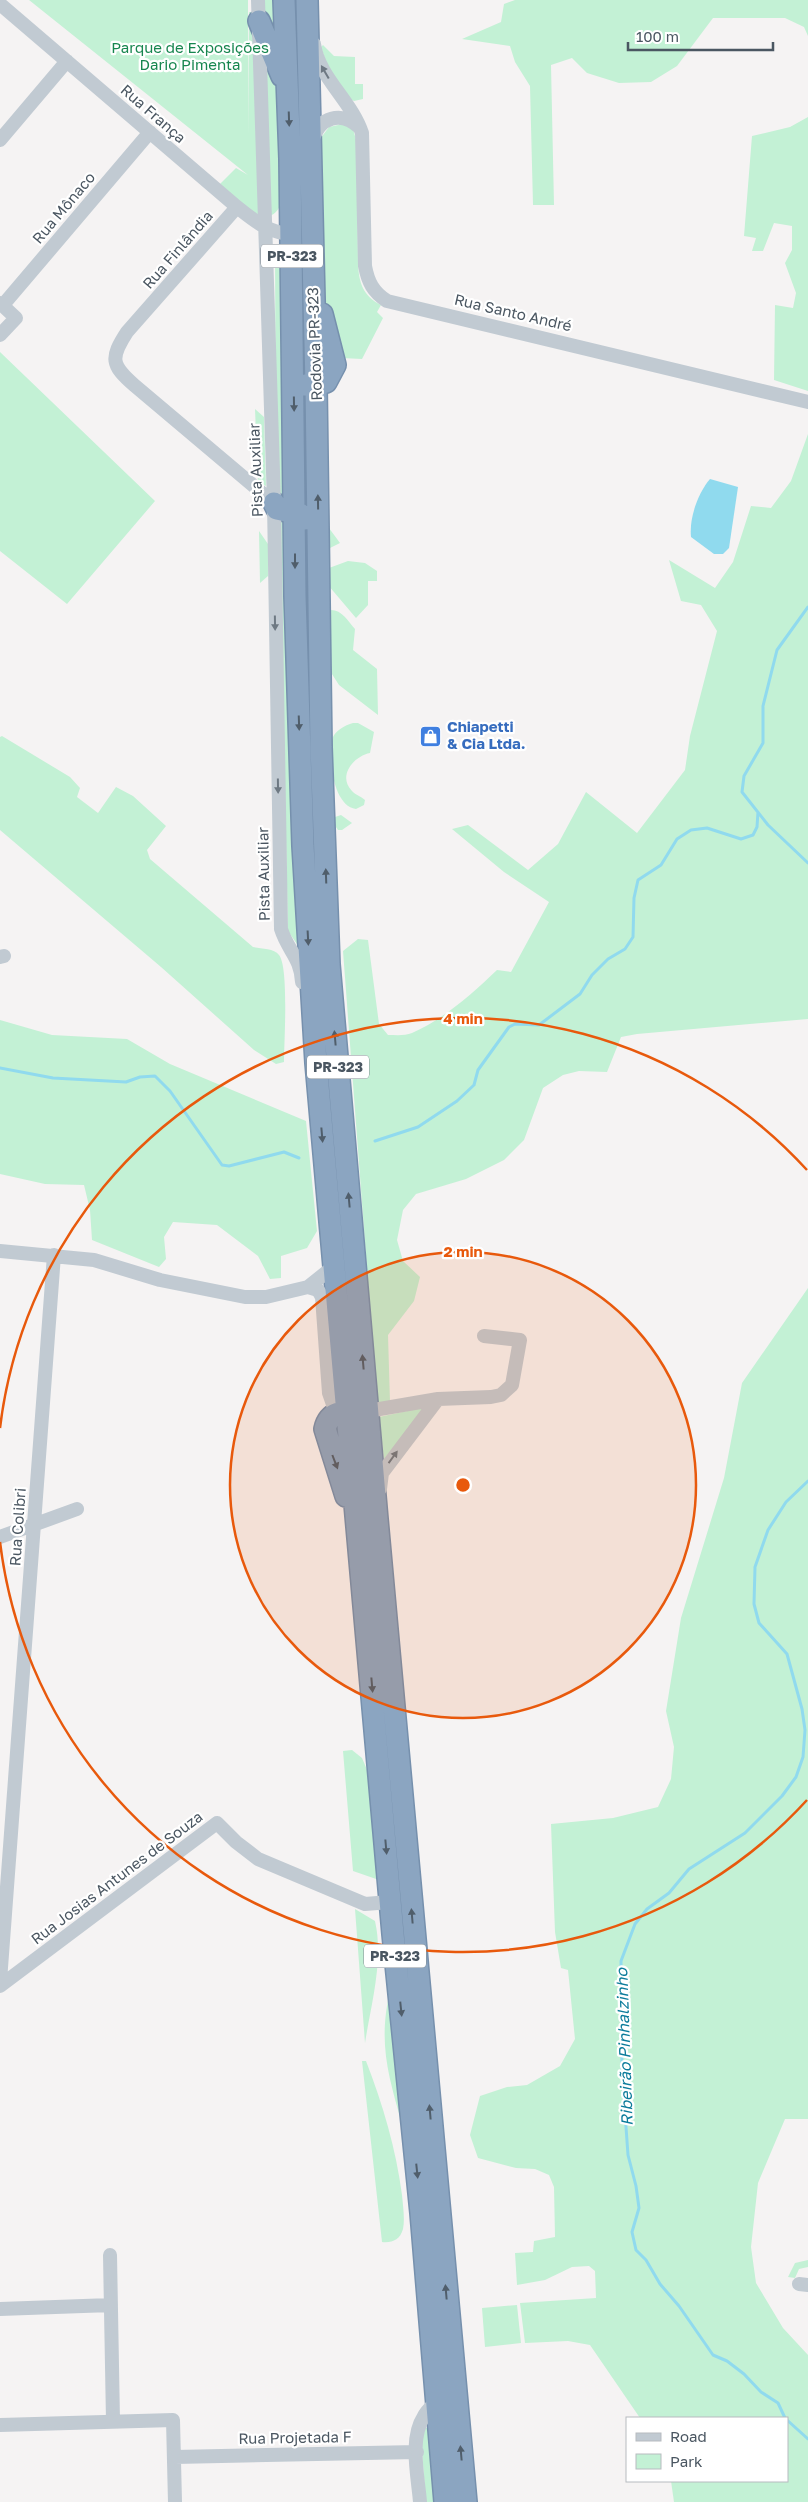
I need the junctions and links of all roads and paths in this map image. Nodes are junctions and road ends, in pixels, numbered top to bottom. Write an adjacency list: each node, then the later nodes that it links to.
1 (258, 0): 5 (street, Pista Auxiliar)
2 (284, 0): 7 (highway, Rodovia PR-323 / PR-323)
3 (308, 0): 8 (street, one-way to 3); 11 (highway)
4 (0, 4): 6 (street, Rua França)
5 (259, 21): 7 (highway); 13 (street, Pista Auxiliar)
6 (67, 61): 9 (street, Rua França); 10 (street)
7 (288, 90): 14 (highway, Rodovia PR-323 / PR-323, one-way to 14)
8 (360, 128): 11 (street); 19 (street, Rua Santo André)
9 (150, 132): 12 (street, Rua França); 16 (street, Rua Mônaco)
10 (0, 140)
11 (310, 150): 18 (highway)
12 (237, 207): 13 (street, Rua França); 20 (street, Rua Finlândia)
13 (265, 228): 14 (street, Rua França); 20 (street, Pista Auxiliar)
14 (292, 234): 15 (highway, Rodovia PR-323 / PR-323)
15 (293, 282): 18 (highway); 20 (highway, Rodovia PR-323 / PR-323, one-way to 20)
16 (1, 304): 17 (street)
17 (0, 335)
18 (316, 385): 21 (highway, Rodovia PR-323 / PR-323, one-way to 18)
19 (808, 402)
20 (282, 512): 21 (highway); 22 (highway, PR-323, one-way to 22); 22 (street, Pista Auxiliar, one-way to 22)
21 (319, 678): 29 (highway, PR-323, one-way to 21)
22 (316, 1063): 25 (highway, PR-323, one-way to 25)
23 (0, 1251): 24 (street)
24 (54, 1254): 26 (street); 32 (street, Rua Colibri)
25 (333, 1267): 26 (street); 29 (highway, PR-323)
26 (308, 1287): 29 (street)
27 (484, 1336): 28 (street)
28 (438, 1399): 29 (street); 31 (street, one-way to 28)
29 (351, 1411): 31 (highway); 35 (highway, PR-323, one-way to 35)
30 (77, 1509): 32 (street)
31 (377, 1519): 49 (highway, PR-323, one-way to 31)
32 (34, 1525): 33 (street); 34 (street, Rua Colibri)
33 (0, 1537)
34 (7, 1794): 36 (street, Rua Colibri)
35 (390, 1902): 37 (street, Rua Josias Antunes de Souza); 41 (highway, PR-323, one-way to 41)
36 (0, 1981)
37 (0, 1986)
38 (110, 2255): 39 (street)
39 (111, 2305): 40 (street); 42 (street)
40 (0, 2309)
41 (436, 2401): 44 (street); 48 (highway, PR-323)
42 (113, 2421): 43 (street); 45 (street)
43 (0, 2425)
44 (417, 2452): 45 (street, Rua Projetada F); 47 (street)
45 (175, 2457): 46 (street)
46 (175, 2502)
47 (420, 2502)
48 (445, 2502)
49 (466, 2502)

